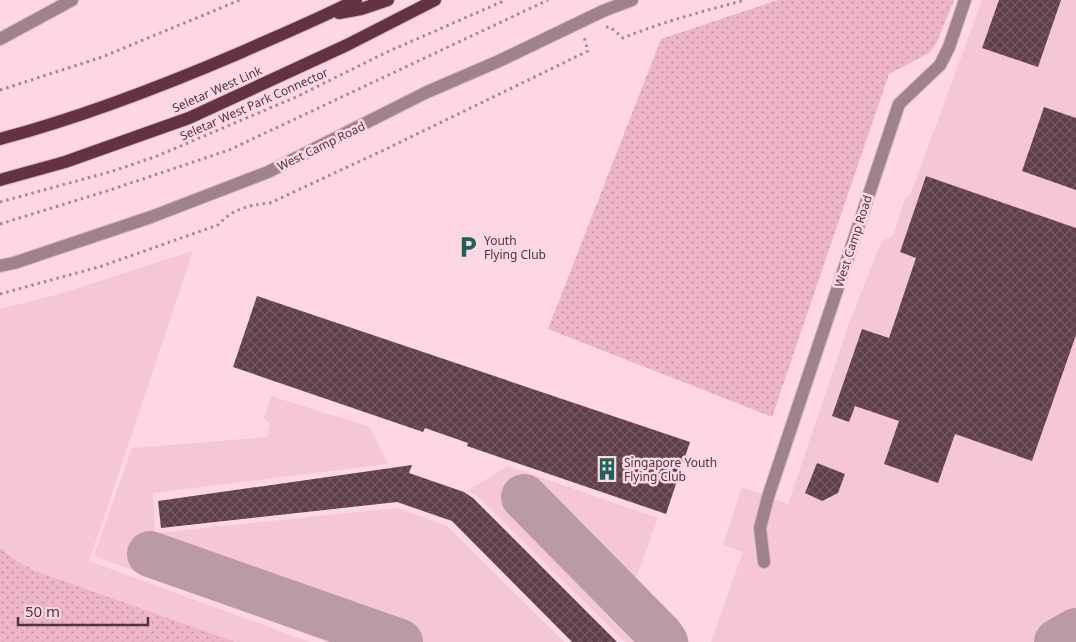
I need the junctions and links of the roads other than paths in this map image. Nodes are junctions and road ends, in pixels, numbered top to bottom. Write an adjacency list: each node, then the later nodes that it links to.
1 (72, 0): 8 (street)
2 (356, 0): 7 (main road, Seletar West Link)
3 (388, 0): 7 (main road)
4 (435, 0): 10 (main road, Seletar West Link)
5 (632, 0): 11 (street, West Camp Road)
6 (965, 0): 12 (street, West Camp Road)
7 (324, 16): 9 (main road, Seletar West Link)
8 (0, 39)
9 (0, 139)
10 (0, 180)
11 (0, 266)
12 (764, 562)

